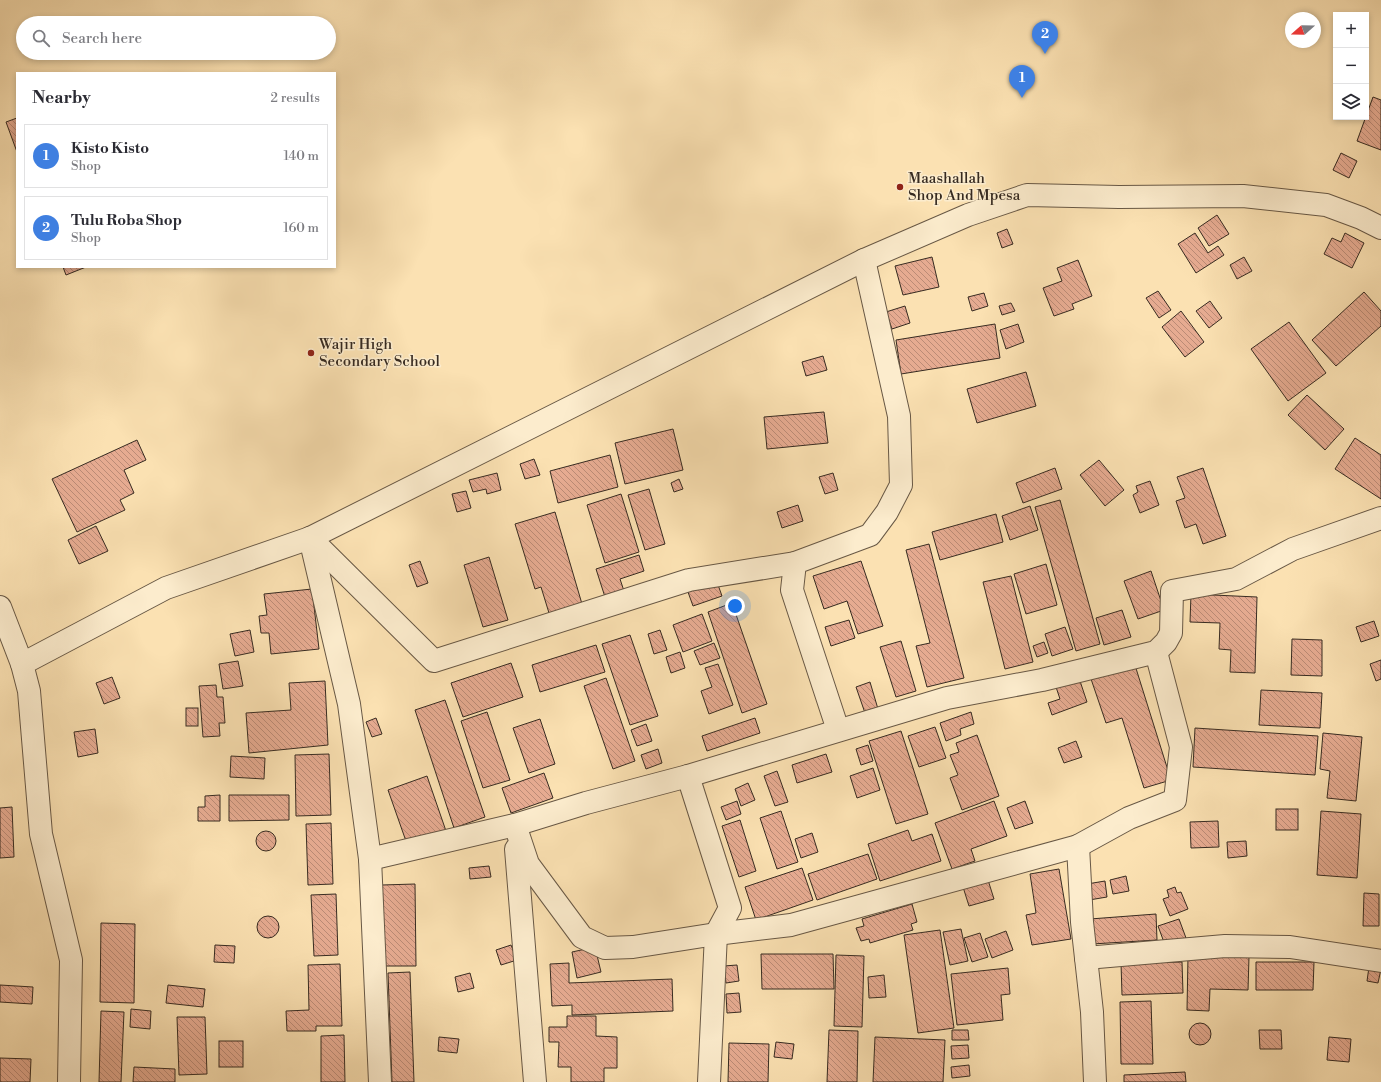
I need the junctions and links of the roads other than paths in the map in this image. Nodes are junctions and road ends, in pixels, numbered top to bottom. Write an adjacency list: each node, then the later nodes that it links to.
1 (1381, 228): 2 (street)
2 (864, 260): 4 (street); 5 (street)
3 (1381, 518): 7 (street)
4 (310, 538): 5 (street); 8 (street); 13 (street)
5 (795, 562): 9 (street)
6 (0, 607): 8 (street)
7 (1156, 652): 9 (street); 12 (street)
8 (22, 664): 17 (street)
9 (838, 730): 10 (street)
10 (688, 776): 11 (street); 14 (street)
11 (514, 825): 13 (street); 14 (street); 19 (street)
12 (1078, 846): 14 (street); 15 (street)
13 (370, 859): 18 (street)
14 (716, 934): 20 (street)
15 (1086, 958): 16 (street); 21 (street)
16 (1381, 961)
17 (69, 1082)
18 (380, 1082)
19 (535, 1082)
20 (709, 1082)
21 (1095, 1082)

